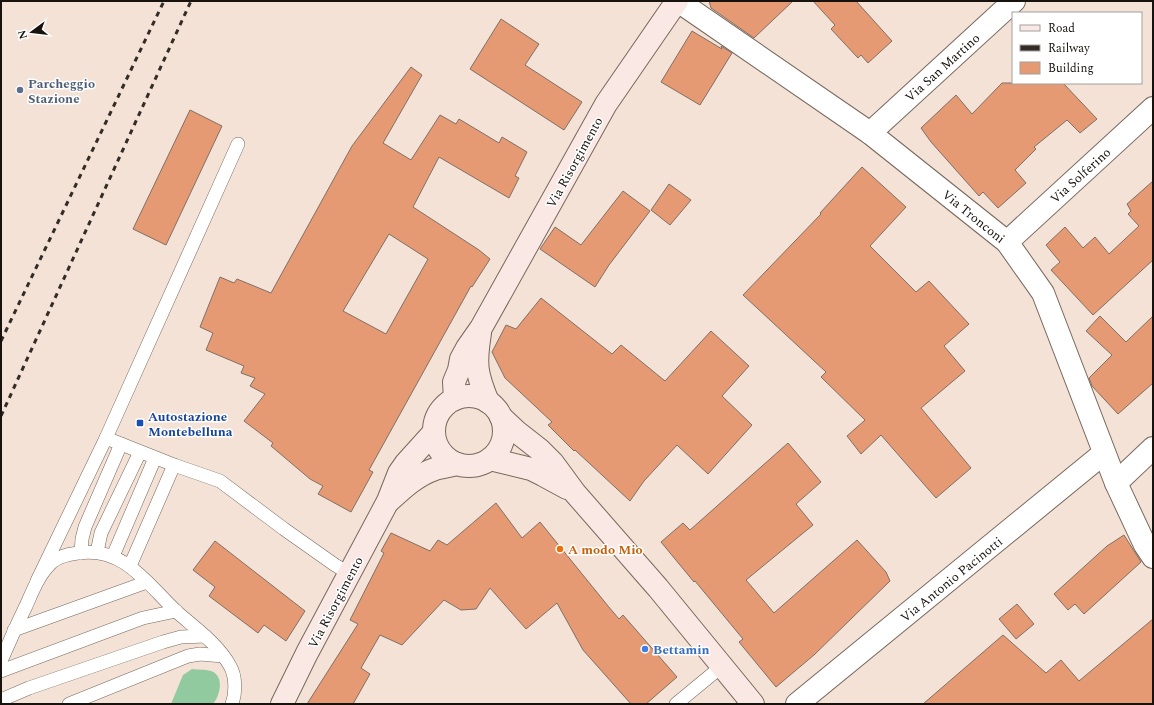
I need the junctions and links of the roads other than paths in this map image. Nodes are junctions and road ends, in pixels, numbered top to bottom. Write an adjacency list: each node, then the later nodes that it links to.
1 (678, 1): 4 (street, Via Tronconi); 7 (street, Via Risorgimento)
2 (1014, 1): 4 (street, Via San Martino)
3 (1153, 108): 6 (street, Via Solferino)
4 (870, 133): 6 (street, Via Tronconi)
5 (238, 144): 11 (lane)
6 (1007, 242): 15 (street, Via Tronconi)
7 (481, 328): 8 (street, Via Risorgimento); 9 (street, Via Risorgimento)
8 (455, 399): 9 (street); 10 (street, Via Risorgimento)
9 (494, 410): 17 (street, Via Risorgimento); 21 (street)
10 (434, 432): 18 (street); 22 (street, Via Risorgimento)
11 (106, 438): 12 (lane); 29 (lane)
12 (121, 444): 14 (lane); 24 (lane)
13 (1153, 448): 20 (street)
14 (140, 452): 16 (lane); 23 (lane)
15 (1104, 453): 20 (street, Via Tronconi); 45 (street, Via Antonio Pacinotti)
16 (155, 458): 19 (lane); 25 (lane)
17 (490, 459): 18 (street, Via Risorgimento); 21 (street)
18 (457, 464): 22 (street, Via Risorgimento)
19 (174, 465): 27 (lane); 28 (lane)
20 (1116, 483): 26 (street, Via Tronconi)
21 (575, 493): 36 (street)
22 (388, 501): 28 (street, Via Risorgimento)
23 (97, 552): 24 (lane); 25 (lane)
24 (81, 553): 29 (lane)
25 (113, 556): 27 (lane)
26 (1153, 557)
27 (130, 566): 30 (lane)
28 (350, 574): 42 (street, Via Risorgimento)
29 (37, 581): 32 (lane)
30 (147, 582): 31 (lane); 32 (lane)
31 (176, 611): 33 (lane); 37 (lane)
32 (14, 630): 35 (lane)
33 (205, 636): 34 (lane); 38 (lane)
34 (223, 656): 40 (lane); 41 (lane)
35 (1, 661)
36 (722, 666): 43 (lane); 44 (street)
37 (1, 671)
38 (2, 699): 39 (lane)
39 (16, 704)
40 (69, 704)
41 (232, 704)
42 (282, 704)
43 (676, 704)
44 (753, 704)
45 (797, 704)

